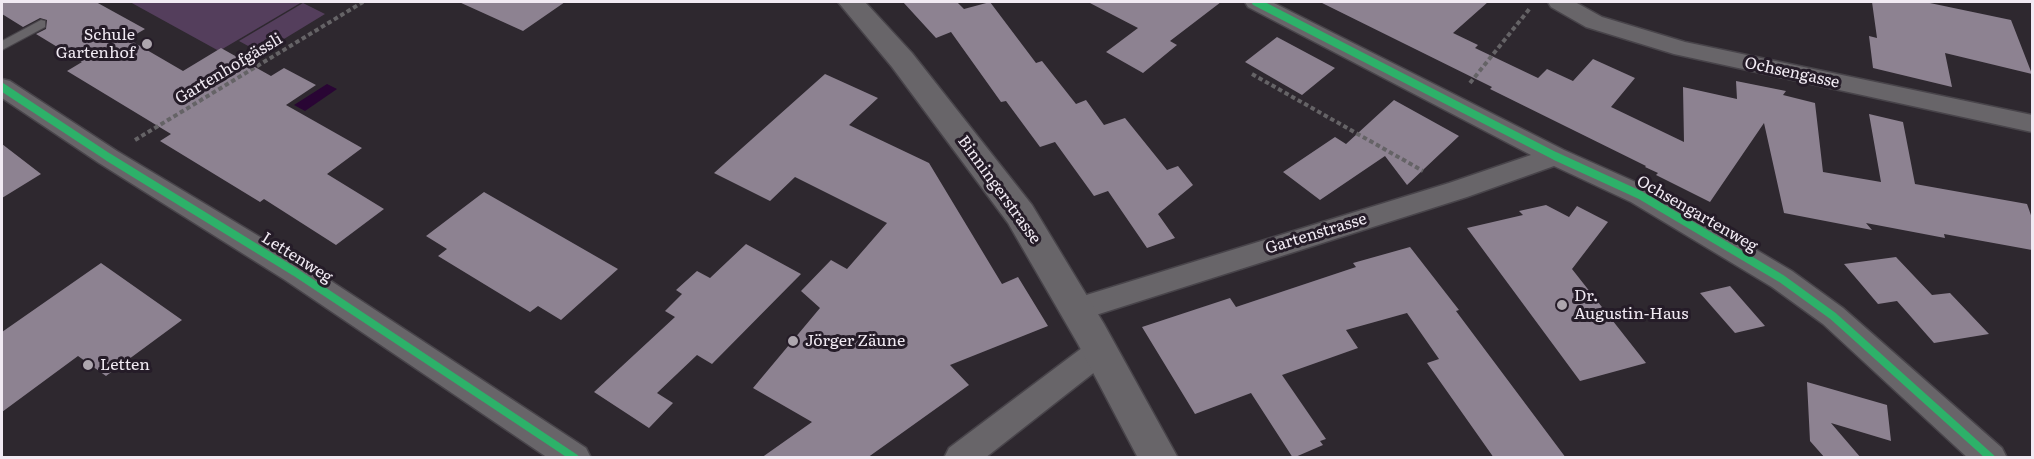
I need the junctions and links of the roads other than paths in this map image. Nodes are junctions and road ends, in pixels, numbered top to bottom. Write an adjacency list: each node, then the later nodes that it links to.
1 (852, 2): 9 (street, Binningerstrasse)
2 (1256, 2): 8 (street, Ochsengartenweg)
3 (1559, 2): 7 (street, Ochsengasse)
4 (40, 24): 5 (lane)
5 (2, 46)
6 (2, 87): 11 (street, Lettenweg)
7 (2032, 124)
8 (1555, 156): 9 (street, Gartenstrasse); 14 (street, Ochsengartenweg)
9 (1077, 309): 10 (street, Binningerstrasse)
10 (1100, 351): 12 (street); 13 (street, Binningerstrasse)
11 (575, 458)
12 (960, 458)
13 (1159, 458)
14 (1991, 458)

